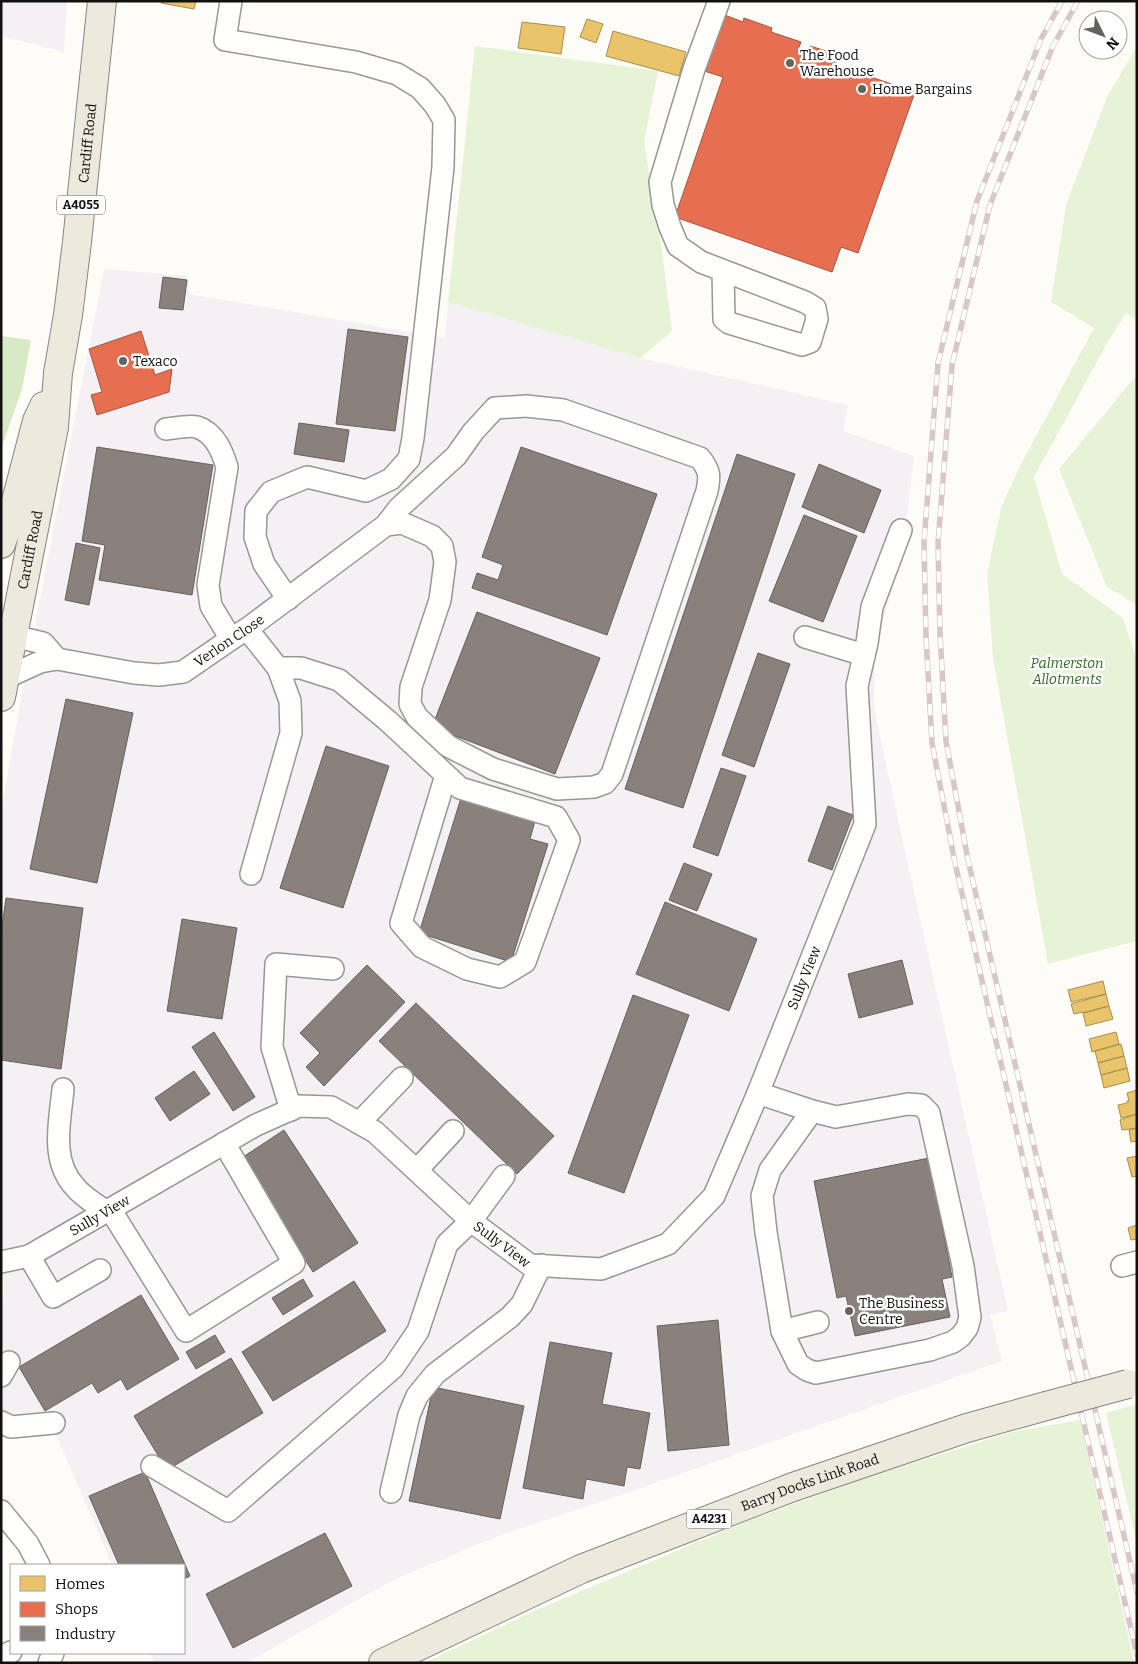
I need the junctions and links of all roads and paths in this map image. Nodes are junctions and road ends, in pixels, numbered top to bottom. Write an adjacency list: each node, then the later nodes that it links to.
1 (102, 1): 5 (main road, Cardiff Road / A4055)
2 (231, 1): 10 (street)
3 (719, 1): 4 (street)
4 (723, 271): 4 (street)
5 (58, 373): 9 (main road, Cardiff Road / A4055); 12 (main road, Cardiff Road / A4055)
6 (166, 429): 11 (street)
7 (382, 528): 7 (street, Verlon Close); 10 (street, Verlon Close)
8 (901, 530): 14 (street, Sully View)
9 (1, 544)
10 (288, 599): 11 (street, Verlon Close)
11 (239, 634): 15 (street, Verlon Close); 16 (street)
12 (7, 637): 15 (street); 17 (main road, Cardiff Road / A4055)
13 (805, 637): 14 (street)
14 (864, 655): 23 (street, Sully View)
15 (57, 659): 17 (street, Verlon Close)
16 (278, 668): 18 (street); 19 (street)
17 (3, 687)
18 (446, 775): 18 (street)
19 (251, 874)
20 (333, 969): 24 (street)
21 (402, 1078): 26 (street)
22 (63, 1089): 31 (street)
23 (758, 1093): 25 (street); 34 (street, Sully View)
24 (291, 1110): 26 (street, Sully View); 28 (street, Sully View)
25 (812, 1111): 37 (street); 37 (street)
26 (359, 1123): 29 (street, Sully View)
27 (453, 1131): 29 (street)
28 (224, 1143): 31 (street, Sully View); 31 (street)
29 (417, 1170): 32 (street, Sully View)
30 (504, 1176): 32 (street)
31 (108, 1211): 33 (street, Sully View)
32 (472, 1221): 34 (street, Sully View); 41 (street)
33 (12, 1257): 35 (street)
34 (541, 1265): 42 (street)
35 (100, 1270)
36 (818, 1322): 37 (street)
37 (782, 1331)
38 (1132, 1383): 45 (main road, Barry Docks Link Road / A4231, bridge)
39 (1, 1422): 40 (street)
40 (54, 1423)
41 (152, 1466)
42 (392, 1492)
43 (1, 1511): 44 (street)
44 (38, 1564)
45 (383, 1663)

